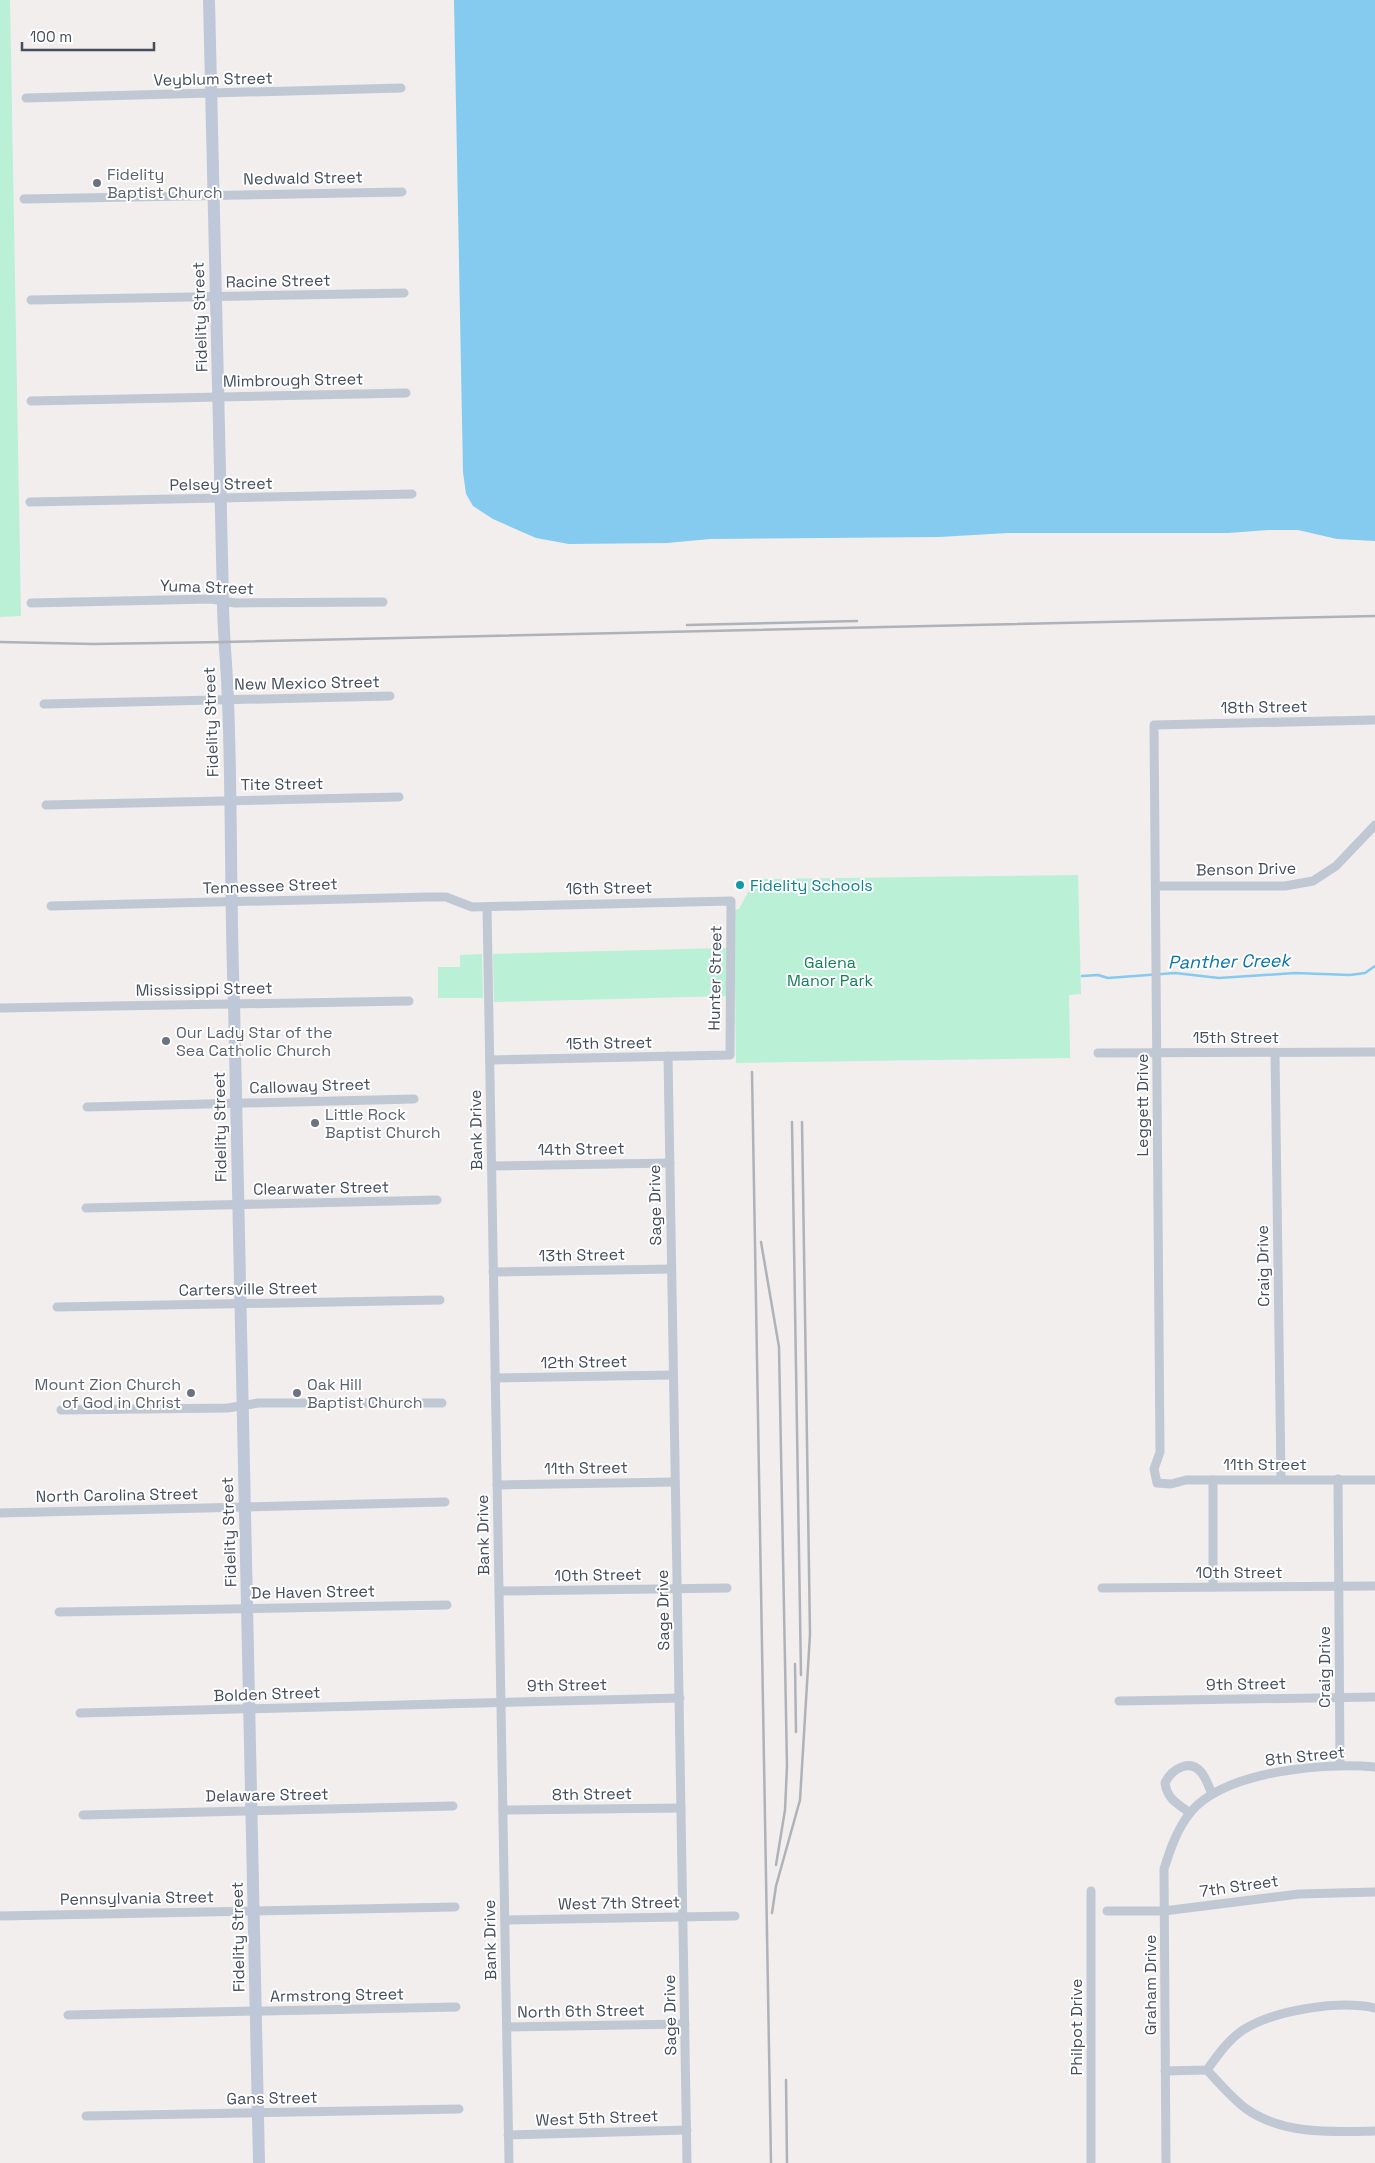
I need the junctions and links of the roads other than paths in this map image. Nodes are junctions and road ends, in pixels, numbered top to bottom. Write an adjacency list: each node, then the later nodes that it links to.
1 (209, 0): 3 (main road, Fidelity Street)
2 (401, 88): 3 (street, Veyblum Street)
3 (212, 94): 4 (street, Veyblum Street); 6 (main road, Fidelity Street)
4 (26, 98)
5 (402, 192): 6 (street, Nedwald Street)
6 (214, 194): 7 (street, Nedwald Street); 9 (main road, Fidelity Street)
7 (24, 199)
8 (404, 294): 9 (street, Racine Street)
9 (215, 296): 10 (street, Racine Street); 12 (main road, Fidelity Street)
10 (32, 300)
11 (406, 393): 12 (street, Mimbrough Street)
12 (219, 397): 13 (street, Mimbrough Street); 15 (main road, Fidelity Street)
13 (31, 401)
14 (412, 494): 15 (street, Pelsey Street)
15 (222, 499): 16 (street, Pelsey Street); 17 (main road, Fidelity Street)
16 (30, 502)
17 (223, 600): 18 (street, Yuma Street); 19 (street, Yuma Street); 21 (main road, Fidelity Street)
18 (383, 602)
19 (31, 603)
20 (390, 696): 21 (street, New Mexico Street)
21 (228, 700): 22 (street, New Mexico Street); 26 (main road, Fidelity Street)
22 (44, 704)
23 (1375, 720): 24 (street, 18th Street)
24 (1154, 724): 29 (street, Leggett Drive)
25 (399, 797): 26 (street, Tite Street)
26 (230, 800): 27 (street, Tite Street); 31 (main road, Fidelity Street)
27 (46, 805)
28 (1375, 825): 29 (street, Benson Drive)
29 (1156, 886): 38 (street, Leggett Drive)
30 (731, 901): 33 (street, 16th Street); 42 (street, Hunter Street)
31 (230, 903): 32 (street, Tennessee Street); 33 (street, Tennessee Street); 35 (main road, Fidelity Street)
32 (51, 906)
33 (487, 907): 43 (street, Bank Drive)
34 (409, 1001): 35 (street, Mississippi Street)
35 (234, 1003): 36 (street, Mississippi Street); 45 (main road, Fidelity Street)
36 (0, 1008)
37 (1098, 1052): 38 (street, 15th Street)
38 (1157, 1052): 39 (street, 15th Street); 67 (street, Leggett Drive)
39 (1275, 1052): 40 (street, 15th Street); 64 (street, Craig Drive)
40 (1375, 1052)
41 (668, 1056): 42 (street, 15th Street); 43 (street, 15th Street); 47 (street, Sage Drive)
42 (730, 1056)
43 (490, 1060): 48 (street, Bank Drive)
44 (414, 1099): 45 (street, Calloway Street)
45 (235, 1104): 46 (street, Calloway Street); 50 (main road, Fidelity Street)
46 (87, 1108)
47 (670, 1163): 48 (street, 14th Street); 52 (street, Sage Drive)
48 (492, 1166): 53 (street, Bank Drive)
49 (436, 1200): 50 (street, Clearwater Street)
50 (238, 1205): 51 (street, Clearwater Street); 55 (main road, Fidelity Street)
51 (86, 1208)
52 (671, 1269): 53 (street, 13th Street); 57 (street, Sage Drive)
53 (493, 1272): 58 (street, Bank Drive)
54 (440, 1300): 55 (street, Cartersville Street)
55 (240, 1305): 56 (street, Cartersville Street); 60 (main road, Fidelity Street)
56 (57, 1307)
57 (673, 1376): 58 (street, 12th Street); 66 (street, Sage Drive)
58 (495, 1378): 68 (street, Bank Drive)
59 (442, 1403): 60 (street)
60 (243, 1406): 61 (street); 70 (main road, Fidelity Street)
61 (61, 1410)
62 (1338, 1479): 64 (street, 11th Street); 65 (street, 11th Street); 74 (street, Craig Drive)
63 (1213, 1480): 64 (street, 11th Street); 67 (street, 11th Street); 73 (street)
64 (1281, 1480)
65 (1375, 1480)
66 (675, 1482): 68 (street, 11th Street); 77 (street, Sage Drive)
67 (1157, 1483)
68 (497, 1485): 78 (street, Bank Drive)
69 (445, 1502): 70 (street, North Carolina Street)
70 (244, 1507): 71 (street, North Carolina Street); 80 (main road, Fidelity Street)
71 (0, 1514)
72 (1375, 1586): 74 (street, 10th Street)
73 (1213, 1587): 74 (street, 10th Street); 76 (street, 10th Street)
74 (1339, 1587): 82 (street, Craig Drive)
75 (728, 1588): 77 (street, 10th Street)
76 (1102, 1588)
77 (677, 1589): 78 (street, 10th Street); 84 (street, Sage Drive)
78 (499, 1591): 85 (street, Bank Drive)
79 (447, 1605): 80 (street, De Haven Street)
80 (248, 1609): 81 (street, De Haven Street); 88 (main road, Fidelity Street)
81 (59, 1612)
82 (1339, 1697): 83 (street, 9th Street); 86 (street, 9th Street); 90 (street, Craig Drive)
83 (1375, 1697)
84 (680, 1698): 85 (street, 9th Street); 94 (street, Sage Drive)
85 (501, 1701): 87 (street, 9th Street); 96 (street, Bank Drive)
86 (1118, 1701)
87 (455, 1702): 88 (street, Bolden Street)
88 (250, 1709): 89 (street, Bolden Street); 95 (main road, Fidelity Street)
89 (80, 1713)
90 (1340, 1766): 91 (street, 8th Street); 92 (street, 8th Street)
91 (1375, 1767)
92 (1212, 1794): 97 (street, 8th Street); 97 (street)
93 (453, 1806): 95 (street, Delaware Street)
94 (681, 1808): 96 (street, 8th Street); 107 (street, Sage Drive)
95 (252, 1810): 98 (street, Delaware Street); 102 (main road, Fidelity Street)
96 (503, 1810): 108 (street, Bank Drive)
97 (1190, 1813): 104 (street, Graham Drive)
98 (83, 1815)
99 (1091, 1891): 126 (street, Philpot Drive)
100 (1375, 1892): 104 (street, 7th Street)
101 (455, 1907): 102 (street, Pennsylvania Street)
102 (253, 1910): 105 (street, Pennsylvania Street); 111 (main road, Fidelity Street)
103 (1107, 1911): 104 (street, 7th Street)
104 (1164, 1911): 116 (street, Graham Drive)
105 (0, 1916)
106 (735, 1916): 107 (street, West 7th Street)
107 (683, 1917): 108 (street, West 7th Street); 113 (street, Sage Drive)
108 (505, 1920): 114 (street, Bank Drive)
109 (456, 2007): 111 (street, Armstrong Street)
110 (1375, 2008): 115 (street)
111 (255, 2011): 112 (street, Armstrong Street); 118 (main road, Fidelity Street)
112 (68, 2015)
113 (685, 2024): 114 (street, North 6th Street); 120 (street, Sage Drive)
114 (507, 2027): 122 (street, Bank Drive)
115 (1207, 2070): 116 (street); 121 (street)
116 (1166, 2071): 127 (street, Graham Drive)
117 (459, 2109): 118 (street, Gans Street)
118 (258, 2113): 119 (street, Gans Street); 123 (main road, Fidelity Street)
119 (86, 2116)
120 (687, 2130): 122 (street, West 5th Street); 125 (street, Sage Drive)
121 (1375, 2131)
122 (508, 2135): 124 (street, Bank Drive)
123 (259, 2163)
124 (508, 2163)
125 (687, 2163)
126 (1092, 2163)
127 (1166, 2163)

